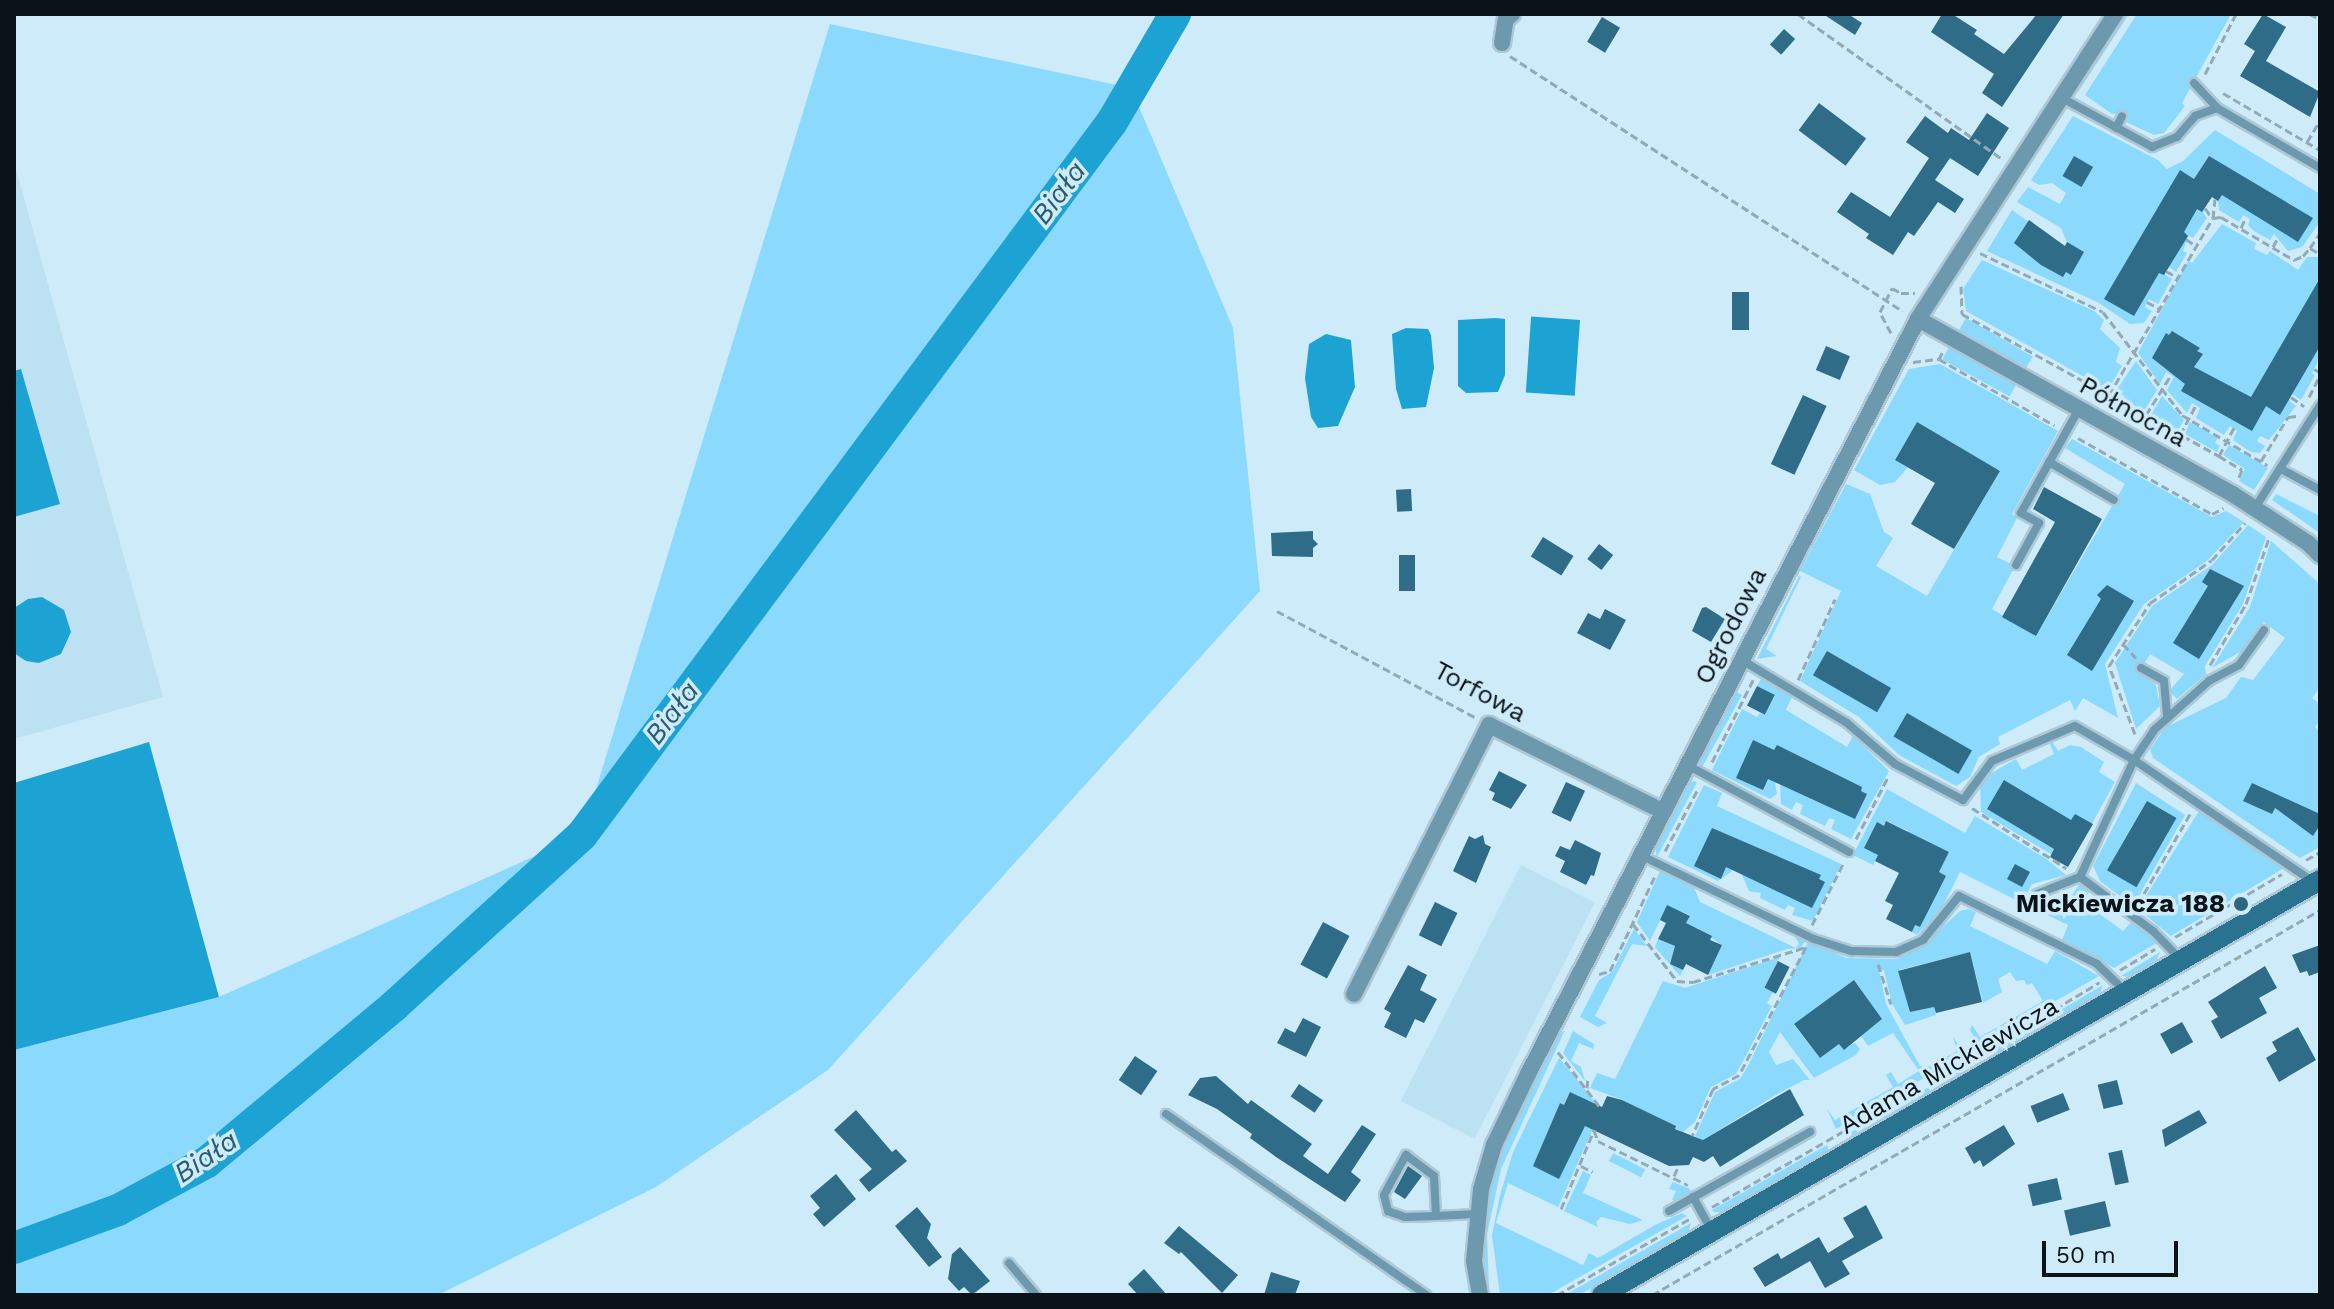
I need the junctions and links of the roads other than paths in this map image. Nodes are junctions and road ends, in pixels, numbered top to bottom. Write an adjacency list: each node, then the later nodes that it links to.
1 (1512, 14): 3 (street)
2 (2115, 14): 5 (street, Ogrodowa)
3 (1502, 43)
4 (2198, 84): 6 (lane)
5 (2060, 97): 8 (lane); 10 (street, Ogrodowa)
6 (2217, 108): 8 (lane); 9 (lane)
7 (2122, 116): 8 (lane)
8 (2116, 128)
9 (2320, 168)
10 (1918, 319): 12 (street, Północna); 21 (street, Ogrodowa)
11 (2320, 405): 14 (lane)
12 (2079, 409): 13 (lane); 17 (street, Północna)
13 (2049, 462): 16 (lane); 19 (lane)
14 (2276, 469): 15 (lane); 17 (lane)
15 (2320, 490)
16 (2114, 500)
17 (2255, 509): 18 (street, Północna)
18 (2320, 555)
19 (2016, 565)
20 (2264, 630): 23 (lane)
21 (1747, 662): 24 (lane); 25 (street, Ogrodowa)
22 (2141, 668): 23 (lane)
23 (2167, 717): 24 (lane)
24 (2134, 760): 29 (lane); 30 (lane)
25 (1686, 765): 26 (street, Ogrodowa); 27 (lane)
26 (1662, 811): 28 (street, Ogrodowa); 34 (street, Torfowa)
27 (1849, 852)
28 (1640, 855): 33 (lane); 39 (street, Ogrodowa)
29 (2079, 876): 31 (lane); 32 (lane)
30 (2318, 882): 32 (main road, Adama Mickiewicza)
31 (2037, 894)
32 (2181, 961): 33 (main road, Adama Mickiewicza)
33 (2127, 993): 41 (main road, Adama Mickiewicza)
34 (1354, 994)
35 (1166, 1114): 44 (lane)
36 (1810, 1132): 37 (lane)
37 (1693, 1197): 38 (lane); 41 (lane)
38 (1669, 1211)
39 (1476, 1214): 40 (lane); 45 (street, Ogrodowa)
40 (1436, 1216): 40 (lane)
41 (1712, 1232): 46 (main road, Adama Mickiewicza)
42 (1009, 1263): 43 (lane)
43 (1036, 1295)
44 (1426, 1295)
45 (1480, 1295)
46 (1602, 1295)

